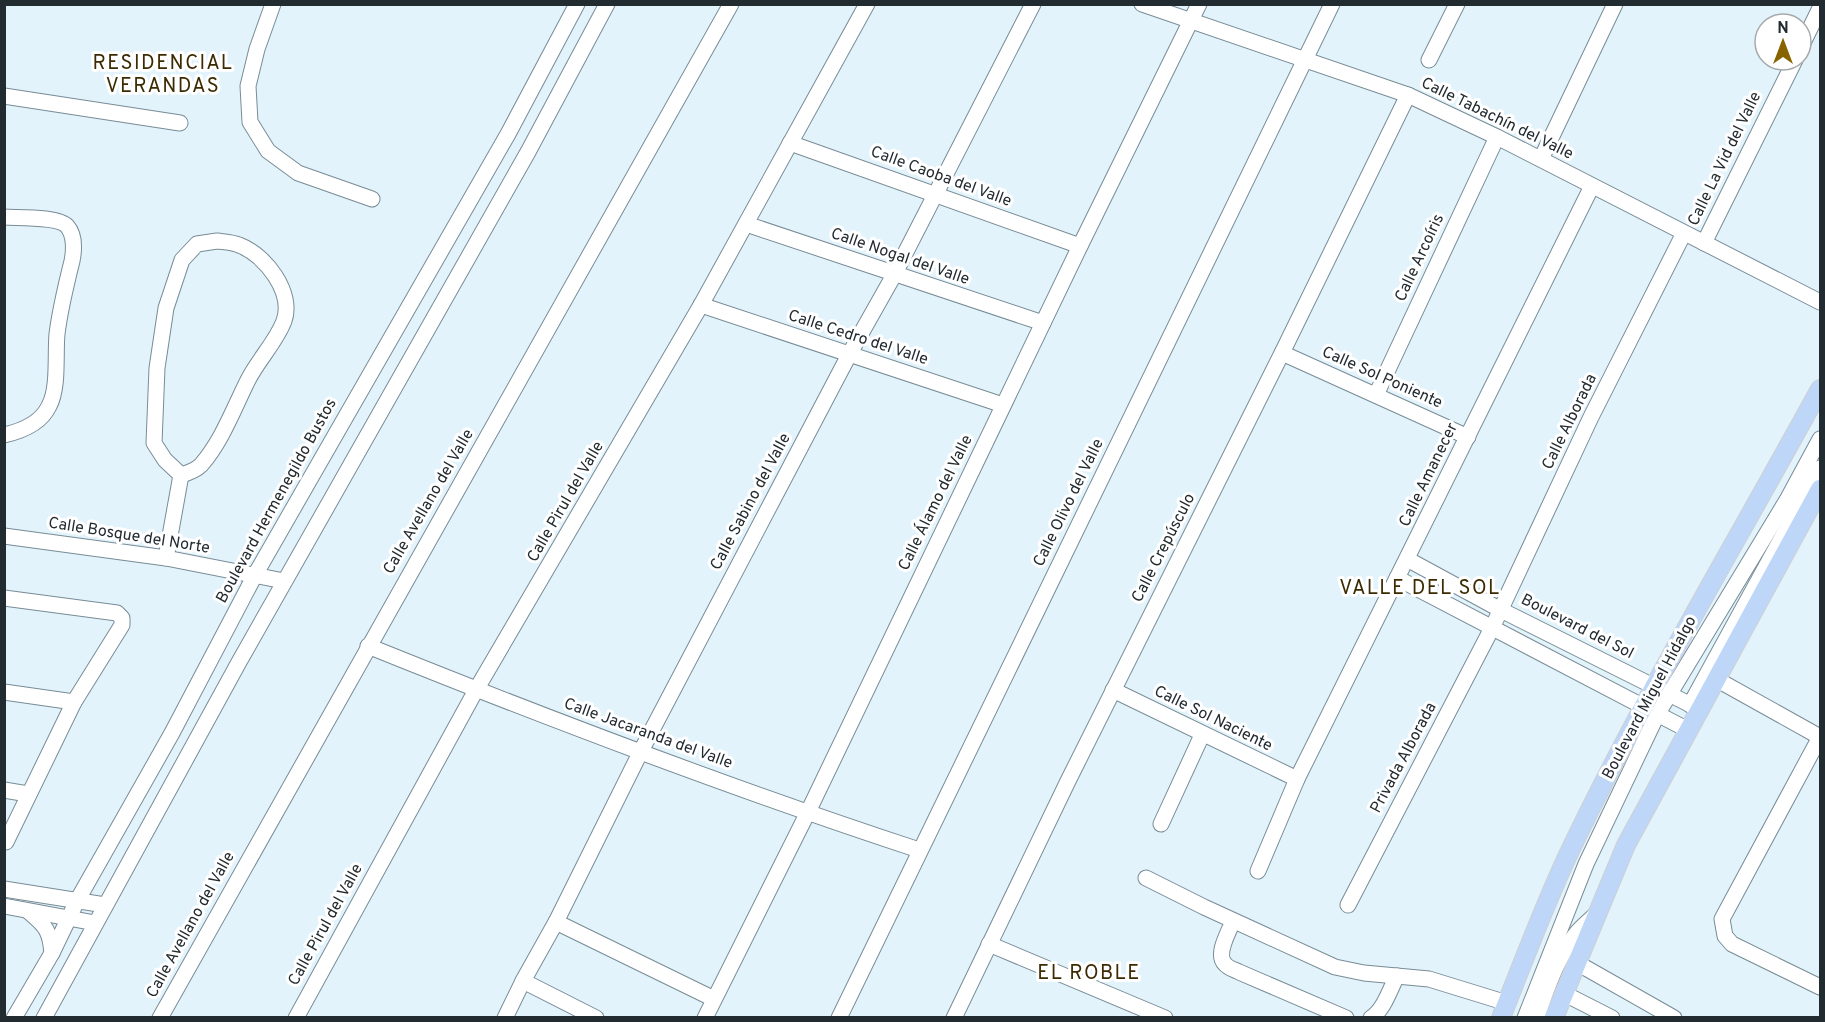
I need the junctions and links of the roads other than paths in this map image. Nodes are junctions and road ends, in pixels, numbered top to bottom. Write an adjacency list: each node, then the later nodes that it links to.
1 (273, 4): 26 (street)
2 (577, 4): 50 (street, Boulevard Hermenegildo Bustos)
3 (607, 4): 52 (street)
4 (731, 4): 56 (street, Calle Avellano del Valle)
5 (867, 4): 22 (street, Calle Pirul del Valle)
6 (1033, 4): 25 (street, Calle Sabino del Valle)
7 (1142, 4): 13 (street, Calle Tabachín del Valle)
8 (1199, 4): 13 (street, Calle Álamo del Valle)
9 (1332, 4): 15 (street, Calle Olivo del Valle)
10 (1457, 4): 16 (street)
11 (1615, 4): 23 (street)
12 (1821, 8): 14 (street)
13 (1191, 21): 15 (street, Calle Tabachín del Valle); 31 (street, Calle Álamo del Valle)
14 (1813, 24)
15 (1305, 60): 18 (street, Calle Tabachín del Valle); 75 (street, Calle Olivo del Valle)
16 (1429, 60)
17 (1789, 72): 30 (street, Calle La Vid del Valle)
18 (1408, 95): 21 (street, Calle Tabachín del Valle); 37 (street, Calle Crepúsculo)
19 (4, 96): 20 (street)
20 (180, 123)
21 (1497, 137): 23 (street, Calle Tabachín del Valle); 39 (street, Calle Arcoíris)
22 (790, 143): 25 (street, Calle Caoba del Valle); 28 (street, Calle Pirul del Valle)
23 (1541, 159): 24 (street, Calle Tabachín del Valle)
24 (1592, 186): 29 (street, Calle Tabachín del Valle); 42 (street, Calle Amanecer)
25 (934, 194): 31 (street, Calle Caoba del Valle); 32 (street, Calle Sabino del Valle)
26 (372, 199)
27 (4, 217): 41 (street)
28 (746, 224): 32 (street, Calle Nogal del Valle); 34 (street, Calle Pirul del Valle)
29 (1684, 233): 30 (street, Calle Tabachín del Valle); 54 (street, Calle Alborada)
30 (1704, 243): 33 (street, Calle Tabachín del Valle)
31 (1080, 246): 35 (street, Calle Álamo del Valle)
32 (894, 275): 35 (street, Calle Nogal del Valle); 36 (street, Calle Sabino del Valle)
33 (1821, 302)
34 (701, 305): 36 (street, Calle Cedro del Valle); 58 (street, Calle Pirul del Valle)
35 (1043, 323): 40 (street, Calle Álamo del Valle)
36 (850, 353): 40 (street, Calle Cedro del Valle); 68 (street, Calle Sabino del Valle)
37 (1282, 353): 39 (street, Calle Sol Poniente); 59 (street, Calle Crepúsculo)
38 (1821, 389): 60 (main road, Boulevard Miguel Hidalgo)
39 (1376, 395): 42 (street, Calle Sol Poniente)
40 (1003, 405): 72 (street, Calle Álamo del Valle)
41 (4, 435)
42 (1468, 437): 49 (street, Calle Amanecer)
43 (1821, 439): 60 (street)
44 (1821, 468): 63 (street)
45 (181, 475): 45 (street); 48 (street)
46 (1821, 489): 57 (main road)
47 (4, 536): 48 (street, Calle Bosque del Norte)
48 (166, 558): 50 (street, Calle Bosque del Norte)
49 (1407, 559): 51 (street, Calle Amanecer); 54 (street, Boulevard del Sol)
50 (255, 575): 52 (street, Calle Bosque del Norte); 79 (street, Boulevard Hermenegildo Bustos)
51 (1398, 578): 55 (street); 69 (street, Calle Amanecer)
52 (284, 581): 80 (street)
53 (4, 598): 62 (street)
54 (1501, 610): 55 (street, Calle Alborada); 60 (street, Boulevard del Sol)
55 (1492, 628): 64 (street); 81 (street, Privada Alborada)
56 (368, 646): 58 (street, Calle Jacaranda del Valle); 100 (street, Calle Avellano del Valle)
57 (1716, 679): 63 (main road); 67 (street)
58 (476, 690): 68 (street, Calle Jacaranda del Valle); 101 (street, Calle Pirul del Valle)
59 (1113, 690): 66 (street, Calle Sol Naciente); 89 (street, Calle Crepúsculo)
60 (1661, 690): 63 (street, Boulevard del Sol); 64 (main road, Boulevard Miguel Hidalgo)
61 (4, 692): 62 (street)
62 (74, 702): 71 (street)
63 (1694, 707): 65 (main road)
64 (1651, 710): 65 (street); 97 (main road, Boulevard Miguel Hidalgo); 110 (street)
65 (1688, 730): 84 (main road)
66 (1202, 735): 69 (street, Calle Sol Naciente); 73 (street)
67 (1820, 737): 94 (street)
68 (641, 751): 72 (street, Calle Jacaranda del Valle); 87 (street, Calle Sabino del Valle)
69 (1297, 779): 76 (street, Calle Amanecer)
70 (4, 790): 71 (street)
71 (28, 794): 74 (street)
72 (808, 812): 75 (street, Calle Jacaranda del Valle); 96 (street, Calle Álamo del Valle)
73 (1161, 824)
74 (6, 842)
75 (919, 850): 105 (street, Calle Olivo del Valle)
76 (1258, 871)
77 (1146, 878): 86 (street)
78 (4, 889): 79 (street)
79 (77, 901): 80 (street); 85 (street, Boulevard Hermenegildo Bustos)
80 (105, 905): 88 (street)
81 (1347, 905)
82 (4, 906): 83 (street)
83 (27, 910): 85 (street); 90 (street)
84 (1600, 910): 91 (main road); 111 (street)
85 (69, 918): 88 (street); 90 (street, Boulevard Hermenegildo Bustos)
86 (1233, 921): 92 (street); 108 (street)
87 (556, 922): 93 (street, Calle Sabino del Valle); 96 (street)
88 (95, 923): 99 (street)
89 (989, 944): 106 (street, Calle Crepúsculo); 107 (street)
90 (52, 953): 98 (street, Boulevard Hermenegildo Bustos)
91 (1577, 963): 95 (main road); 114 (street)
92 (1397, 976): 97 (street); 109 (street)
93 (523, 981): 102 (street, Calle Sabino del Valle); 103 (street)
94 (1821, 987)
95 (1563, 993): 112 (main road); 113 (street)
96 (714, 999): 104 (street, Calle Álamo del Valle)
97 (1504, 1010)
98 (14, 1017)
99 (44, 1017)
100 (160, 1017)
101 (296, 1017)
102 (505, 1017)
103 (596, 1017)
104 (705, 1017)
105 (838, 1017)
106 (954, 1017)
107 (1165, 1017)
108 (1346, 1017)
109 (1371, 1017)
110 (1525, 1017)
111 (1536, 1017)
112 (1554, 1017)
113 (1612, 1017)
114 (1674, 1017)

